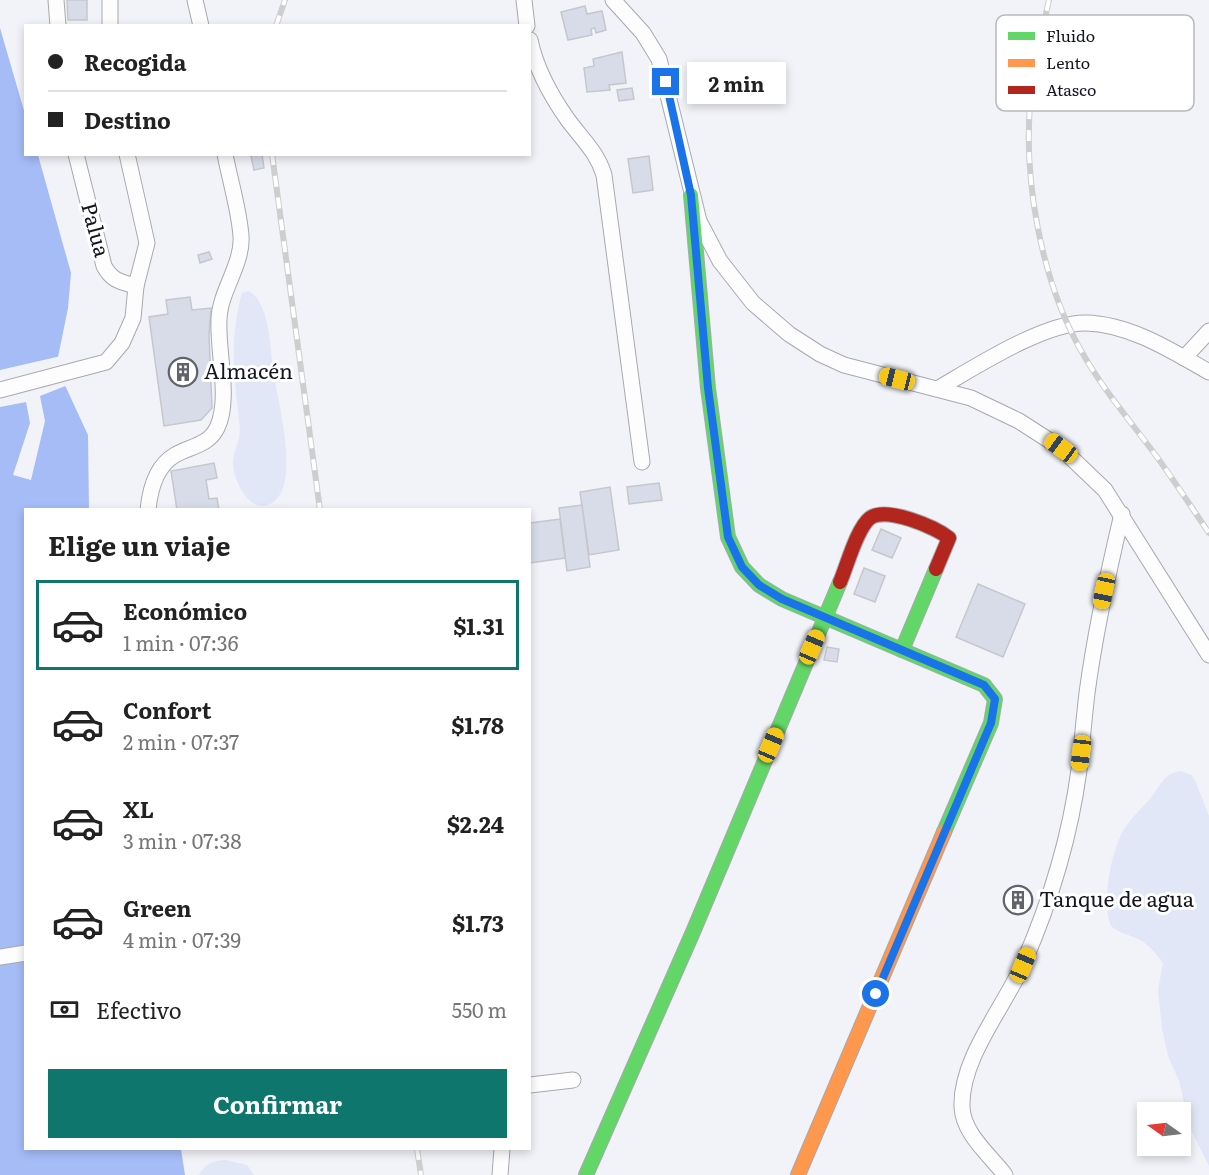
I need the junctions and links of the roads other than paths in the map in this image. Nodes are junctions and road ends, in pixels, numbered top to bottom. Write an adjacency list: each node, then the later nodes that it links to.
1 (56, 0): 6 (street)
2 (110, 0): 7 (street)
3 (195, 0): 8 (street)
4 (524, 0): 9 (street)
5 (613, 0): 14 (street)
6 (58, 24)
7 (110, 24)
8 (201, 24)
9 (527, 24)
10 (531, 43): 21 (street)
11 (76, 156): 15 (street, Palua)
12 (127, 156): 15 (street)
13 (225, 156): 22 (street)
14 (691, 195): 19 (street); 24 (street)
15 (136, 286): 20 (street)
16 (1209, 332): 17 (street)
17 (1184, 358): 18 (street); 19 (street)
18 (1209, 372)
19 (939, 388): 23 (street)
20 (0, 390)
21 (642, 462)
22 (148, 508)
23 (1122, 514): 26 (street); 35 (street)
24 (825, 618): 25 (street); 25 (street); 33 (street)
25 (902, 650): 34 (street)
26 (1209, 655)
27 (24, 953): 28 (street)
28 (0, 957)
29 (573, 1080): 30 (street)
30 (531, 1085)
31 (502, 1150): 32 (street)
32 (500, 1175)
33 (586, 1175)
34 (798, 1175)
35 (1005, 1175)

